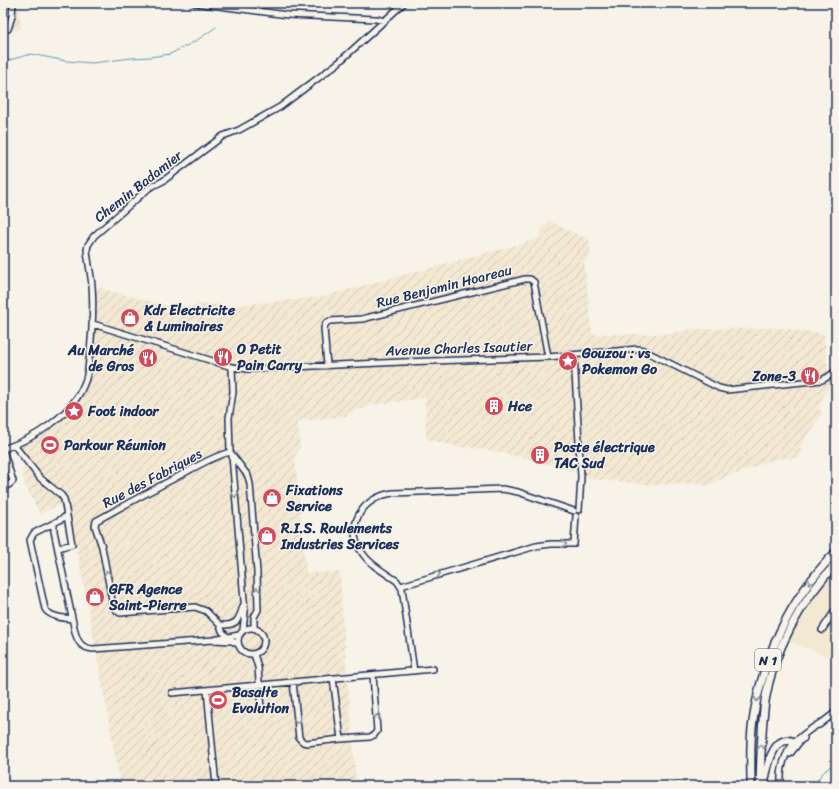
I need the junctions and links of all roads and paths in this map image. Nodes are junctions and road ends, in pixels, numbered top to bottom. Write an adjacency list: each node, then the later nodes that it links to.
1 (13, 3): 5 (street)
2 (195, 3): 4 (street)
3 (404, 3): 4 (street, Chemin Badamier)
4 (385, 21): 6 (street, Chemin Badamier)
5 (8, 30)
6 (93, 324): 10 (street, Avenue Charles Isautier); 12 (street, Chemin Badamier)
7 (574, 356): 8 (street, Avenue Charles Isautier); 11 (street, Avenue Charles Isautier); 16 (street)
8 (548, 357): 9 (street, Avenue Charles Isautier); 9 (street, Rue Benjamin Hoareau)
9 (327, 366): 10 (street, Avenue Charles Isautier)
10 (232, 367): 14 (street)
11 (836, 371)
12 (14, 445): 13 (street, Chemin Badamier); 17 (street)
13 (3, 449): 15 (street, Chemin Badamier)
14 (231, 454): 24 (street, one-way to 24); 28 (street, Rue des Fabriques, one-way to 14); 29 (street, one-way to 14)
15 (3, 488)
16 (576, 512): 23 (street, one-way to 16); 23 (street)
17 (67, 516): 18 (street); 19 (street)
18 (54, 523): 19 (street); 26 (street)
19 (58, 548): 26 (street)
20 (836, 552): 53 (highway, N 1, one-way to 53)
21 (836, 564): 27 (highway, N 1)
22 (836, 568): 27 (highway)
23 (401, 586): 38 (street)
24 (244, 602): 28 (street); 30 (street)
25 (836, 609): 31 (street)
26 (72, 619): 34 (street)
27 (795, 620): 54 (highway, N 1, one-way to 27)
28 (220, 625): 33 (street, Rue des Fabriques)
29 (254, 628): 30 (street); 36 (street)
30 (243, 630): 32 (street)
31 (822, 630)
32 (239, 635): 33 (street); 35 (street)
33 (227, 637): 34 (street)
34 (213, 640): 35 (street)
35 (238, 644): 36 (street)
36 (254, 654): 42 (street)
37 (433, 669): 38 (street)
38 (414, 671): 39 (street)
39 (373, 675): 40 (street); 49 (street, one-way to 39)
40 (333, 678): 41 (street); 49 (street)
41 (293, 682): 42 (street); 49 (street, one-way to 49)
42 (260, 684): 43 (street); 45 (street)
43 (207, 690): 44 (street); 52 (street)
44 (172, 693)
45 (261, 710)
46 (836, 712): 47 (street)
47 (822, 722): 48 (street); 50 (street)
48 (803, 738): 50 (highway); 51 (street)
49 (341, 740)
50 (794, 742): 51 (street); 55 (highway)
51 (783, 766): 56 (street)
52 (216, 786)
53 (751, 786)
54 (760, 786)
55 (764, 786)
56 (781, 786)

